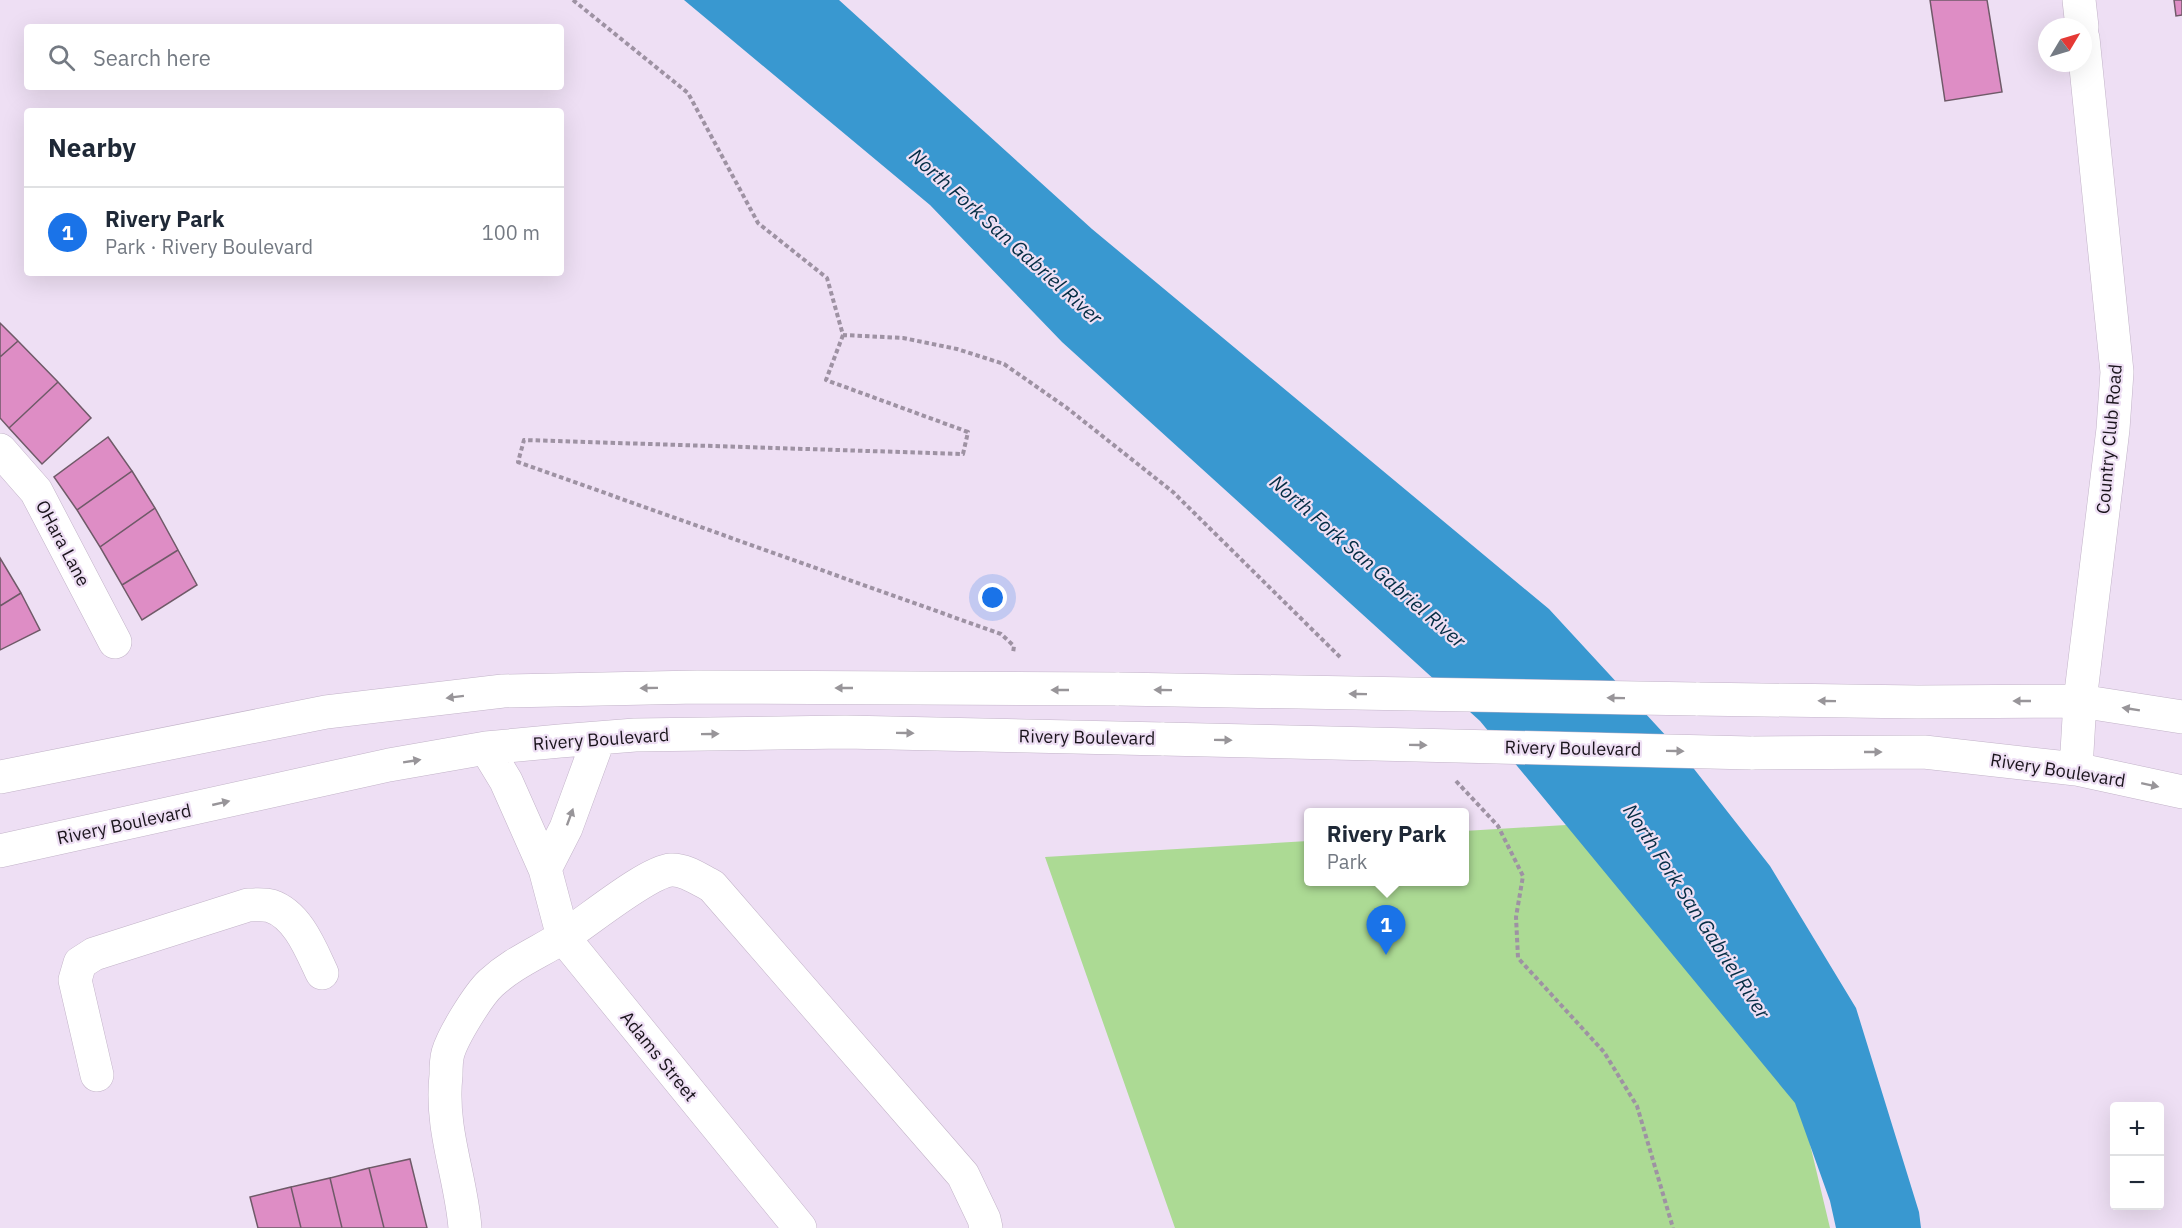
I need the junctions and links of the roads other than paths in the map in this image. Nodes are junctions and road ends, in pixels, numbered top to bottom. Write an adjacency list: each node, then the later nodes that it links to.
1 (2079, 0): 2 (street)
2 (2081, 18)
3 (2086, 72): 6 (street, Country Club Road)
4 (0, 450): 5 (street, OHara Lane)
5 (115, 642)
6 (2080, 701): 7 (street, one-way to 6); 10 (street, Country Club Road); 11 (street, one-way to 11, bridge)
7 (2182, 717)
8 (599, 738): 9 (street, Rivery Boulevard); 10 (street, Rivery Boulevard, one-way to 10, bridge); 14 (street, one-way to 8)
9 (486, 748): 13 (street, Rivery Boulevard, one-way to 9); 14 (street, Adams Street)
10 (2076, 769): 12 (street, Rivery Boulevard, one-way to 12)
11 (0, 777)
12 (2182, 792)
13 (0, 851)
14 (545, 870): 15 (street, Adams Street)
15 (562, 938): 18 (street); 19 (street, Adams Street); 20 (street)
16 (322, 973): 17 (street)
17 (97, 1076)
18 (465, 1228)
19 (800, 1228)
20 (986, 1228)

